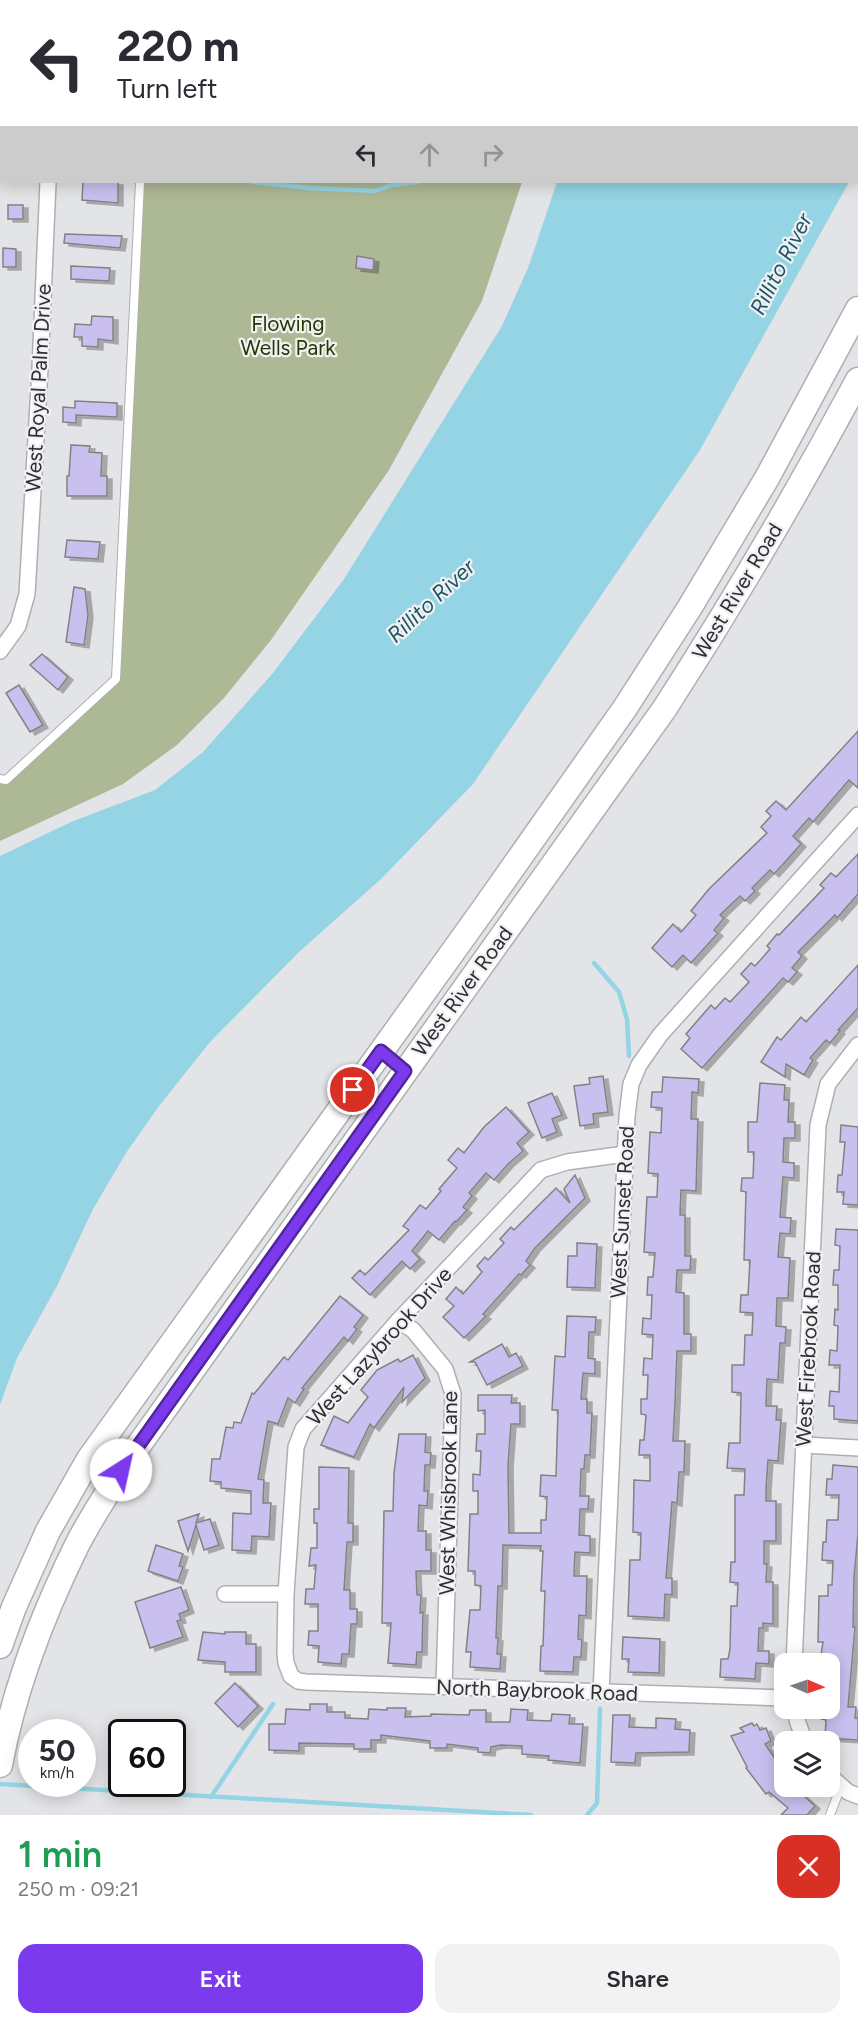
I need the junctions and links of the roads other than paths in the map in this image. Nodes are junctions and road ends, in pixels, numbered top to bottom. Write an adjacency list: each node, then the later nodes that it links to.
1 (48, 183): 5 (street, West Royal Palm Drive)
2 (140, 183): 6 (lane)
3 (858, 309): 9 (main road, West River Road)
4 (858, 380): 10 (main road, West River Road)
5 (0, 651)
6 (0, 779)
7 (858, 815): 11 (street, West Sunset Road)
8 (858, 1045): 13 (street, West Firebrook Road)
9 (381, 1051): 10 (main road); 17 (main road, West River Road)
10 (405, 1071): 23 (main road, West River Road)
11 (625, 1154): 12 (street, West Lazybrook Drive); 21 (street, West Sunset Road)
12 (398, 1321): 16 (street, West Lazybrook Drive); 20 (street, West Whisbrook Lane)
13 (804, 1445): 14 (street); 18 (street, West Firebrook Road)
14 (858, 1448)
15 (225, 1594): 16 (street)
16 (286, 1594): 19 (street, West Lazybrook Drive)
17 (0, 1646)
18 (795, 1653)
19 (287, 1679): 20 (street, North Baybrook Road)
20 (444, 1686): 21 (street, North Baybrook Road)
21 (601, 1693): 22 (street, North Baybrook Road)
22 (774, 1698)
23 (2, 1756)
24 (840, 1784): 25 (street)
25 (858, 1796)
26 (833, 1797): 27 (lane)
27 (830, 1815)

